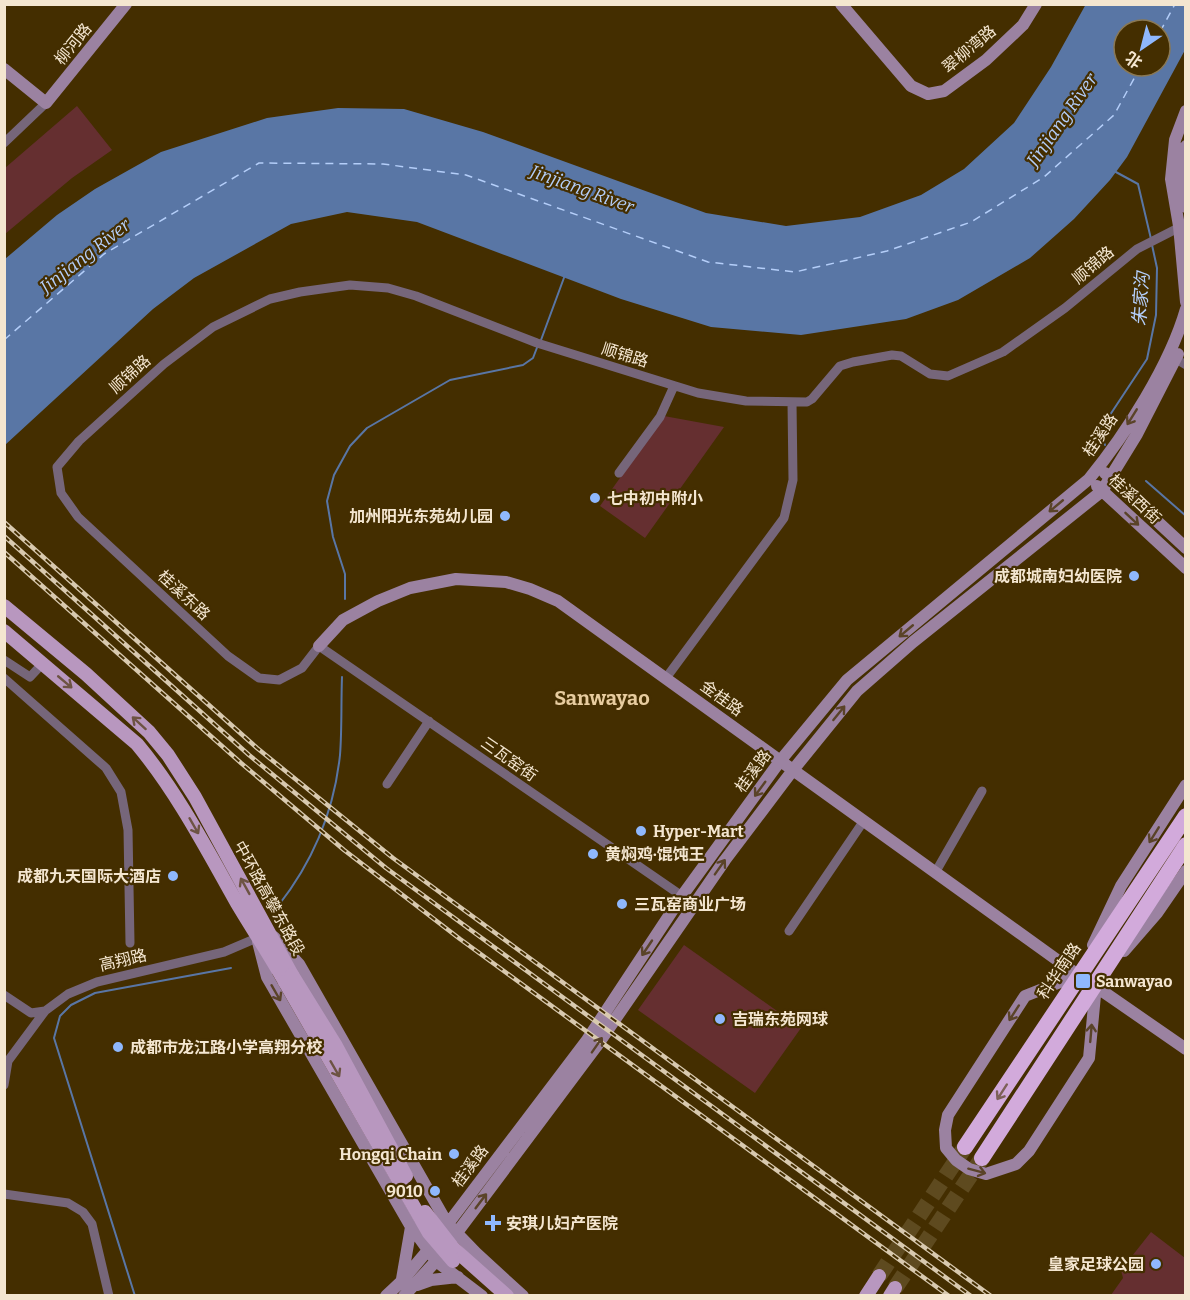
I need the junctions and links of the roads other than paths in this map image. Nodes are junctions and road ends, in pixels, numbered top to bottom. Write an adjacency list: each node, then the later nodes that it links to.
1 (126, 4): 5 (main road, 柳河路)
2 (841, 4): 3 (main road, 翠柳湾路)
3 (1036, 4)
4 (4, 69): 5 (main road)
5 (46, 103): 7 (street)
6 (1185, 111): 10 (main road)
7 (4, 143)
8 (1185, 146): 9 (main road)
9 (1185, 207)
10 (1182, 225): 11 (main road); 16 (street, 顺锦路)
11 (1185, 302)
12 (1185, 309): 18 (main road, 桂溪路, one-way to 18)
13 (1185, 337): 14 (main road, 桂溪路)
14 (1181, 362): 21 (main road, 桂溪路)
15 (674, 386): 16 (street, 顺锦路); 17 (street, 顺锦路); 19 (street)
16 (792, 402): 31 (street)
17 (57, 467): 27 (street, 桂溪东路)
18 (1099, 467): 20 (main road, 桂溪路); 21 (main road, 桂溪西街)
19 (620, 473)
20 (1089, 478): 22 (main road, 桂溪西街); 33 (main road, 桂溪路, one-way to 33)
21 (1110, 478): 22 (main road, 桂溪路); 23 (main road, 桂溪西街)
22 (1102, 491): 24 (main road, 桂溪西街, one-way to 24); 34 (main road, 桂溪路, one-way to 22)
23 (1185, 548)
24 (1185, 568)
25 (4, 606): 45 (main road, 中环路高攀东路段, one-way to 25)
26 (4, 631): 29 (main road, 中环路高攀东路段)
27 (319, 646): 31 (main road, 金桂路); 32 (street, 三瓦窑街)
28 (4, 660): 29 (street)
29 (42, 663): 45 (main road, 中环路高攀东路段, one-way to 45)
30 (4, 678): 46 (street)
31 (666, 678): 33 (main road, 金桂路)
32 (429, 722): 35 (street); 43 (street, 三瓦窑街)
33 (780, 761): 34 (main road, 金桂路); 43 (main road, 桂溪路, one-way to 43)
34 (793, 770): 39 (main road, 金桂路); 58 (main road, 桂溪路, one-way to 34)
35 (387, 784)
36 (1185, 785): 47 (main road, one-way to 47)
37 (982, 791): 42 (street)
38 (1185, 816): 47 (highway, 科华南路)
39 (863, 822): 42 (main road, 金桂路); 44 (street)
40 (1185, 845): 48 (highway)
41 (1185, 871): 48 (main road)
42 (935, 873): 47 (main road, 金桂路)
43 (682, 896): 56 (main road, 桂溪路, one-way to 56)
44 (789, 931)
45 (264, 935): 50 (street, 高翔路); 56 (main road); 57 (main road, one-way to 57); 60 (main road, 中环路高攀东路段, bridge)
46 (130, 943)
47 (1078, 975): 48 (main road, one-way to 48); 53 (highway, 科华南路, one-way to 53)
48 (1095, 986): 51 (main road); 54 (highway)
49 (4, 995): 50 (street)
50 (45, 1011): 52 (street, 高翔路)
51 (1185, 1049)
52 (4, 1085)
53 (965, 1147)
54 (982, 1158)
55 (4, 1194): 65 (street)
56 (447, 1223): 58 (main road); 59 (main road, 桂溪路)
57 (411, 1227): 59 (main road); 64 (main road)
58 (456, 1234): 61 (main road, 桂溪路); 70 (main road)
59 (428, 1250): 61 (main road); 64 (main road, 桂溪路)
60 (453, 1255): 68 (main road); 69 (main road)
61 (436, 1261): 63 (main road); 64 (main road, 桂溪路)
62 (879, 1276): 71 (main road)
63 (458, 1277): 64 (main road); 67 (main road)
64 (406, 1288): 66 (main road, 桂溪路)
65 (109, 1296)
66 (386, 1296)
67 (482, 1296)
68 (492, 1296)
69 (507, 1296)
70 (523, 1296)
71 (866, 1296)

